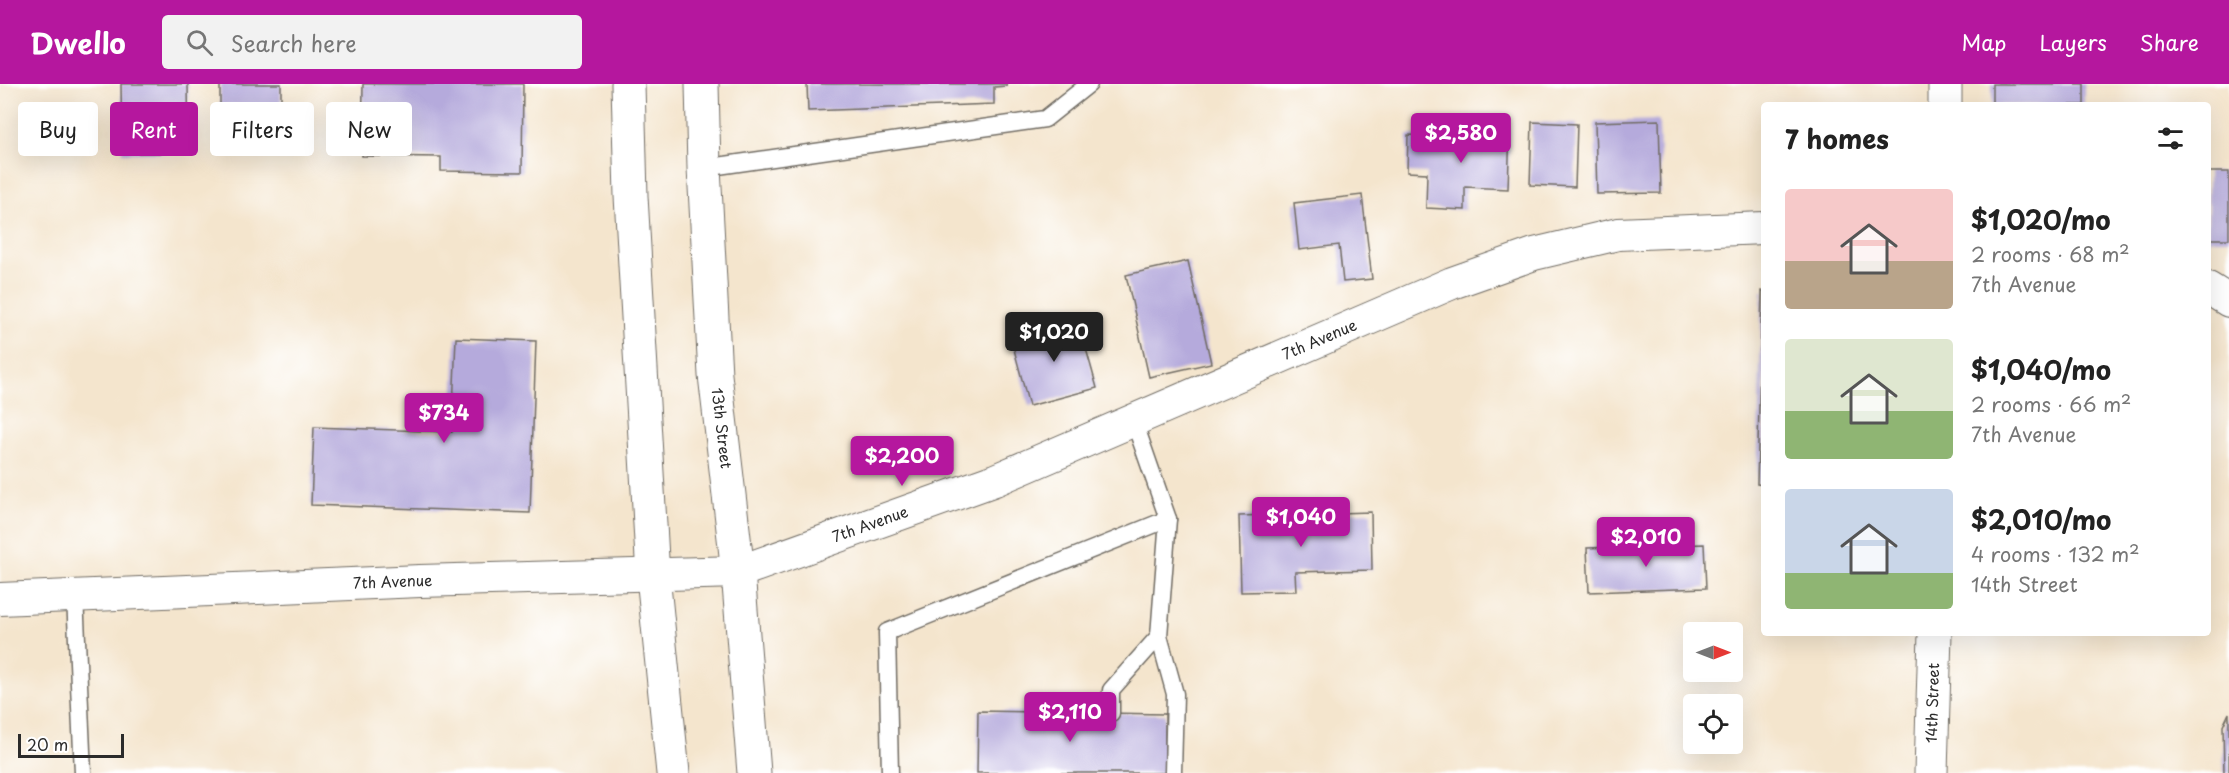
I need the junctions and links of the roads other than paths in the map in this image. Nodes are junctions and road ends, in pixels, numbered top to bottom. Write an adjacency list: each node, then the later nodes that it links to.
1 (628, 84): 13 (main road)
2 (702, 84): 6 (main road, 13th Street)
3 (1089, 84): 6 (lane)
4 (1945, 84): 5 (main road)
5 (1945, 102)
6 (704, 168): 12 (main road, 13th Street)
7 (1761, 228): 10 (street, 7th Avenue)
8 (2211, 290): 9 (street)
9 (2229, 301)
10 (1134, 421): 11 (lane); 12 (street, 7th Avenue)
11 (1168, 519): 16 (lane); 22 (lane)
12 (738, 572): 13 (street, 7th Avenue); 21 (main road, 13th Street)
13 (653, 576): 14 (street, 7th Avenue); 20 (main road)
14 (75, 596): 15 (street, 7th Avenue); 19 (lane)
15 (0, 599)
16 (1159, 636): 18 (lane); 23 (lane)
17 (1935, 636): 24 (main road, 14th Street)
18 (1111, 713)
19 (83, 773)
20 (673, 773)
21 (754, 773)
22 (890, 773)
23 (1173, 773)
24 (1931, 773)

